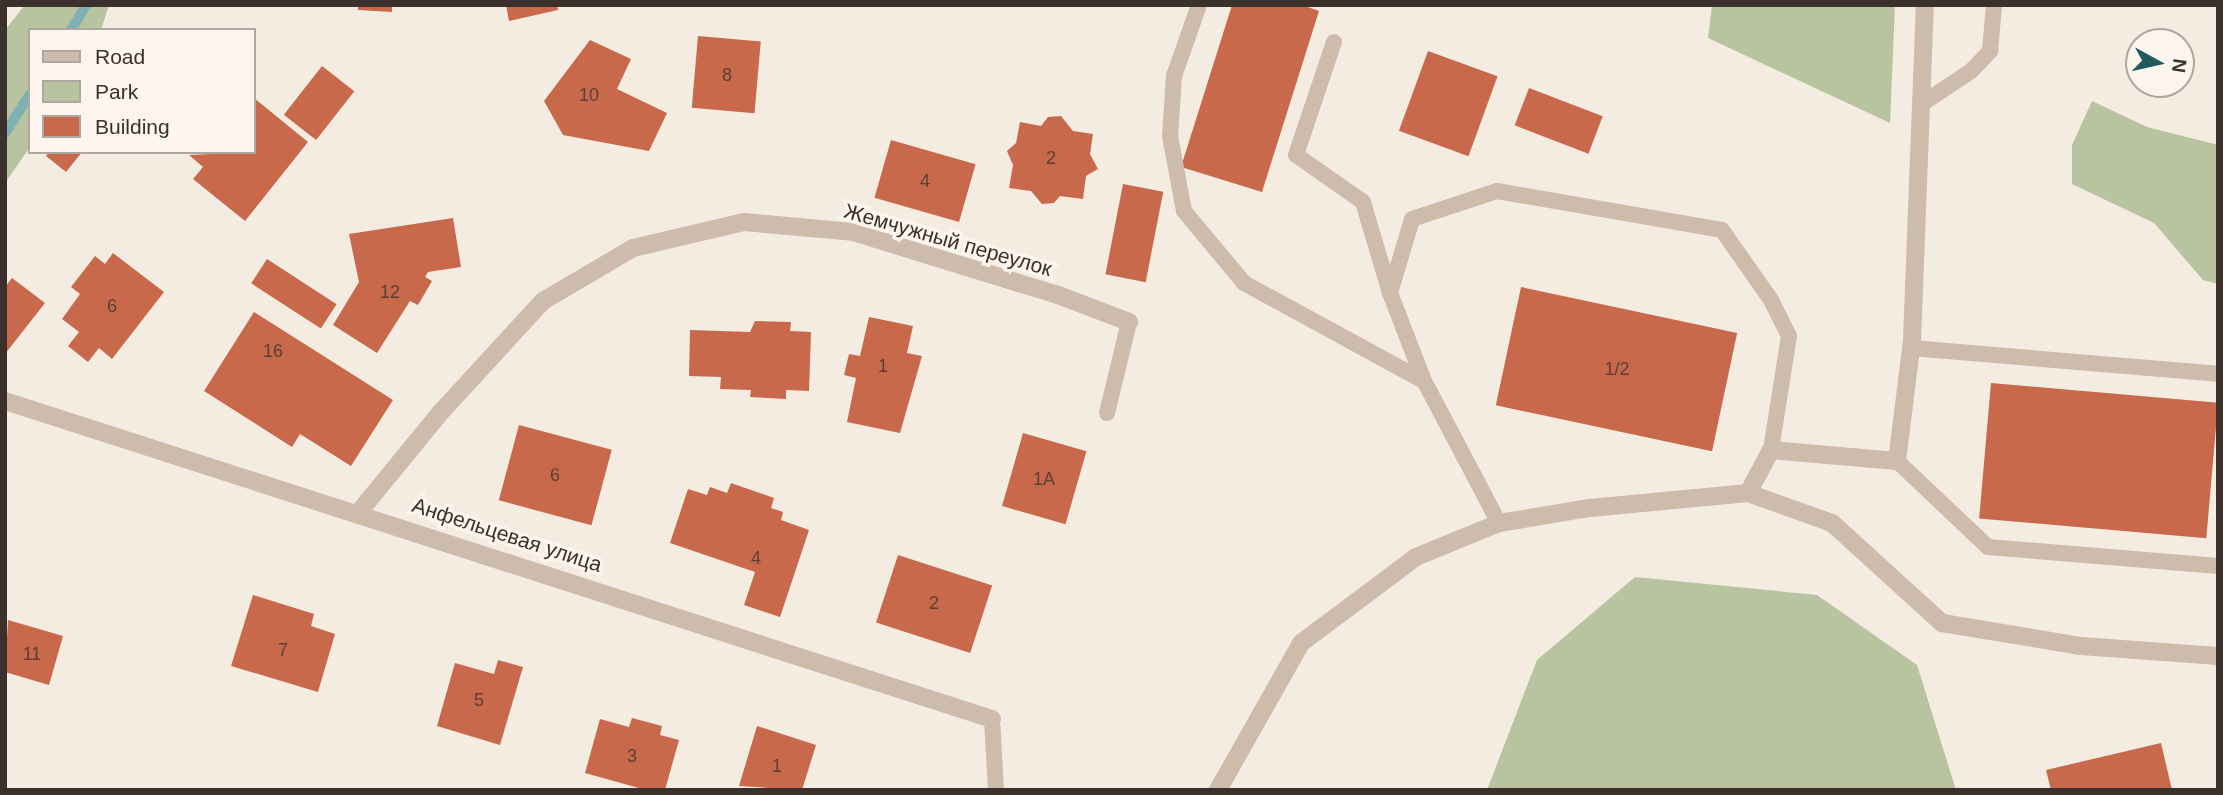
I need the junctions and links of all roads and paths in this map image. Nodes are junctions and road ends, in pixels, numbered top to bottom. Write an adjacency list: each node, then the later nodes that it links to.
1 (1199, 5): 10 (lane)
2 (1926, 5): 5 (street)
3 (1994, 5): 5 (lane)
4 (1334, 42): 6 (lane)
5 (1923, 103): 8 (street)
6 (1390, 293): 10 (lane); 13 (lane)
7 (1129, 323): 12 (lane); 16 (street, Жемчужный переулок)
8 (1911, 348): 9 (lane); 14 (street)
9 (2218, 374)
10 (1424, 381): 17 (lane)
11 (5, 401): 16 (street, Анфельцевая улица)
12 (1107, 413)
13 (1771, 450): 14 (street); 15 (street)
14 (1897, 461): 18 (lane)
15 (1748, 493): 17 (street); 19 (street)
16 (359, 512): 20 (street, Анфельцевая улица)
17 (1499, 523): 22 (street)
18 (2218, 566)
19 (2218, 656)
20 (992, 719): 21 (lane)
21 (996, 790)
22 (1218, 790)

